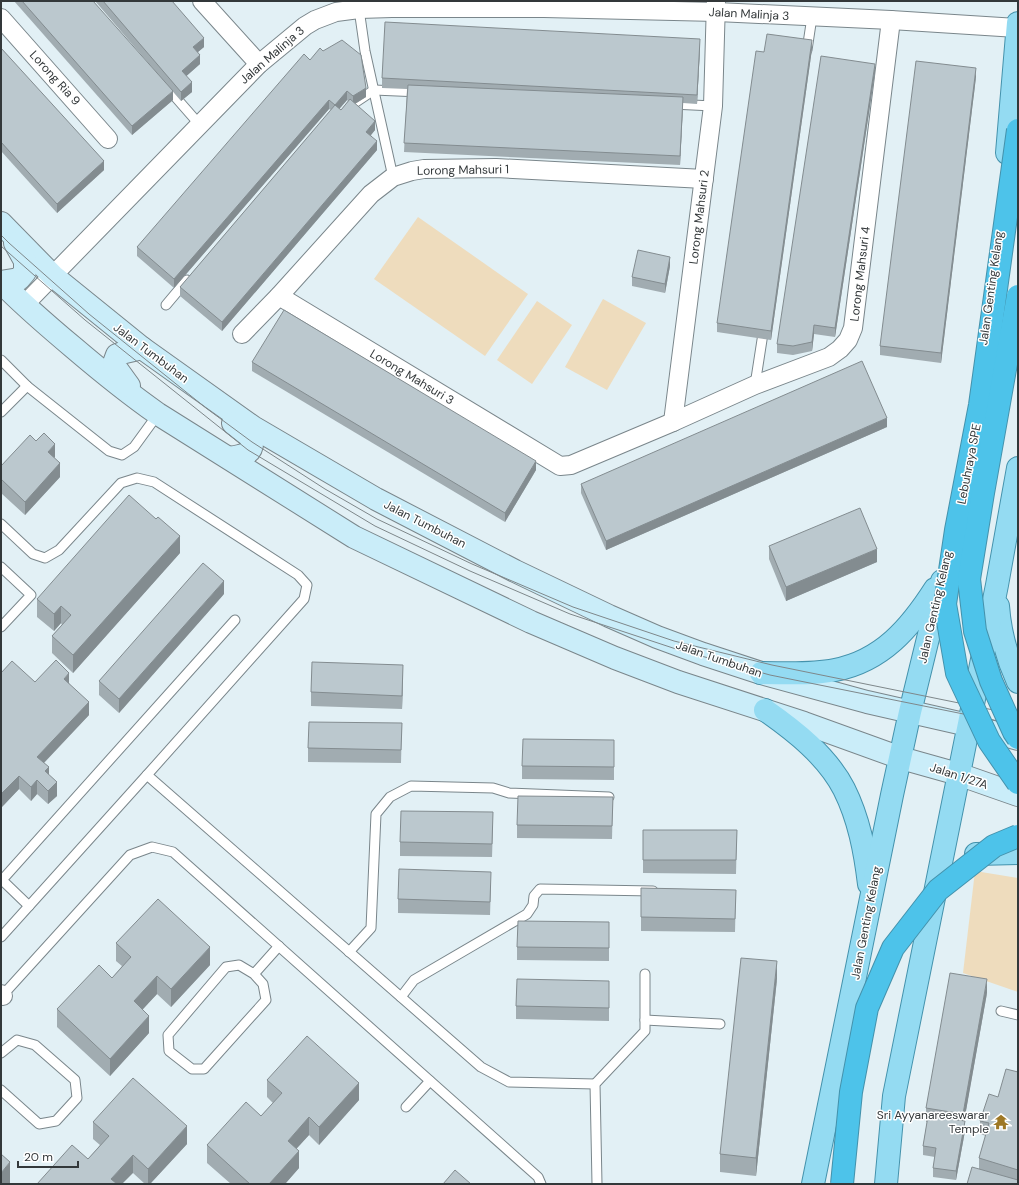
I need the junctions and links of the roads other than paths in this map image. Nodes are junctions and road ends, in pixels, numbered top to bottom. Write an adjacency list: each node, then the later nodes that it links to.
1 (202, 1): 11 (street)
2 (392, 4): 3 (street, Jalan Malinja 3); 5 (street, Jalan Malinja 3)
3 (544, 4): 4 (street, Jalan Malinja 3)
4 (716, 6): 6 (street, Jalan Malinja 3); 16 (street, Lorong Mahsuri 2)
5 (359, 10): 11 (street, Jalan Malinja 3); 13 (lane)
6 (812, 17): 8 (street, Jalan Malinja 3); 10 (lane)
7 (1, 18): 20 (street, Lorong Ria 9)
8 (891, 20): 9 (street, Jalan Malinja 3); 35 (street, Lorong Mahsuri 4)
9 (1018, 26): 46 (main road, Jalan Genting Kelang)
10 (806, 56)
11 (259, 64): 18 (street, Jalan Malinja 3)
12 (159, 77): 18 (lane)
13 (374, 90): 14 (lane); 17 (lane); 21 (lane)
14 (429, 92)
15 (665, 104): 16 (lane)
16 (713, 106): 22 (street, Lorong Mahsuri 2)
17 (349, 107)
18 (200, 124): 25 (street, Jalan Malinja 3)
19 (1018, 130): 60 (highway, Lebuhraya SPE, bridge)
20 (108, 139)
21 (393, 177): 22 (street, Lorong Mahsuri 1); 27 (street, Lorong Mahsuri 1)
22 (704, 179): 40 (street, Lorong Mahsuri 2)
23 (4, 226): 25 (main road, Jalan Tumbuhan); 26 (main road)
24 (192, 275): 29 (lane)
25 (53, 276): 30 (street, Jalan Malinja 3); 33 (main road, Jalan Tumbuhan)
26 (1, 282): 30 (main road)
27 (279, 296): 32 (street, Lorong Mahsuri 1); 42 (street, Lorong Mahsuri 3)
28 (1018, 296): 55 (highway, Lebuhraya SPE, bridge)
29 (166, 305)
30 (24, 306): 37 (main road)
31 (766, 314): 35 (lane)
32 (242, 334)
33 (142, 348): 37 (main road); 38 (main road, Jalan Tumbuhan)
34 (1, 360): 36 (lane)
35 (755, 385): 40 (street, Lorong Mahsuri 4)
36 (26, 386): 37 (lane); 39 (lane)
37 (149, 408): 41 (main road)
38 (229, 411): 41 (main road); 50 (main road, Jalan Tumbuhan)
39 (1, 412)
40 (673, 422): 42 (street, Lorong Mahsuri 4)
41 (229, 458): 52 (main road)
42 (545, 458)
43 (1018, 468): 47 (main road)
44 (1, 524): 59 (lane)
45 (1, 567): 49 (lane)
46 (943, 577): 50 (main road); 53 (main road, Jalan Genting Kelang)
47 (997, 585): 51 (main road); 54 (main road)
48 (235, 620): 69 (lane)
49 (1, 627)
50 (761, 673): 53 (main road, Jalan Tumbuhan)
51 (1018, 682)
52 (765, 710): 57 (main road); 68 (main road)
53 (910, 712): 54 (main road); 57 (main road, Jalan Genting Kelang)
54 (968, 725): 55 (main road); 58 (main road)
55 (1018, 738)
56 (1018, 753): 61 (main road)
57 (901, 758): 58 (main road, Jalan 1/27A); 68 (main road, Jalan Genting Kelang)
58 (958, 774): 62 (main road, Jalan 1/27A); 66 (main road)
59 (147, 775): 69 (lane); 72 (lane)
60 (1018, 783)
61 (1018, 788)
62 (1018, 795)
63 (609, 797): 72 (lane)
64 (1018, 836): 89 (highway, bridge)
65 (1018, 853): 66 (main road)
66 (938, 874): 90 (main road)
67 (660, 891): 76 (lane)
68 (871, 899): 88 (main road, Jalan Genting Kelang)
69 (29, 906): 70 (lane)
70 (1, 937)
71 (279, 946): 73 (lane); 75 (lane); 82 (lane)
72 (349, 952): 76 (lane)
73 (254, 974): 73 (lane)
74 (645, 974): 79 (lane)
75 (2, 996)
76 (401, 997): 83 (lane)
77 (1001, 1011): 78 (lane)
78 (1018, 1015)
79 (645, 1020): 80 (lane); 83 (lane)
80 (720, 1024)
81 (1, 1052): 84 (lane)
82 (430, 1081): 85 (lane); 86 (lane)
83 (595, 1084): 87 (lane)
84 (1, 1090)
85 (406, 1107)
86 (541, 1184)
87 (597, 1184)
88 (813, 1184)
89 (842, 1184)
90 (886, 1184)

